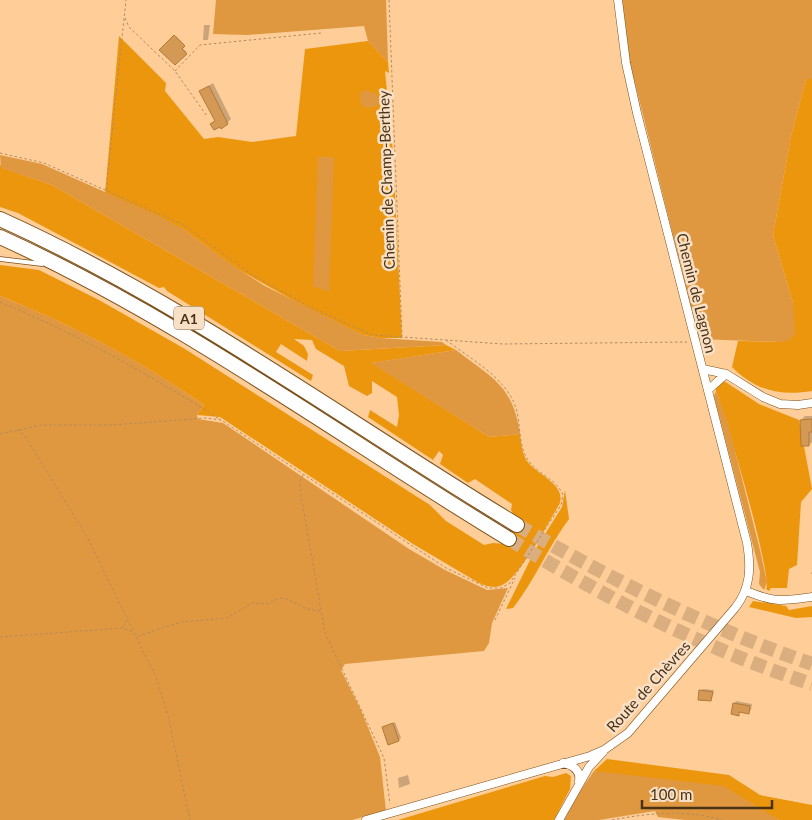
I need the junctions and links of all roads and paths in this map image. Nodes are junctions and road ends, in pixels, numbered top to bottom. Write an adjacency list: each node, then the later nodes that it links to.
1 (126, 0): 4 (path)
2 (389, 0): 15 (path, Chemin de Champ-Berthey)
3 (618, 0): 17 (street, Chemin de Lagnon)
4 (124, 18): 6 (path); 9 (path)
5 (320, 33): 6 (path)
6 (175, 70): 7 (path)
7 (207, 116)
8 (0, 153): 9 (path)
9 (106, 191): 15 (path)
10 (0, 219): 26 (highway, A1)
11 (0, 237): 13 (highway, A1)
12 (0, 258): 13 (lane)
13 (64, 267): 27 (highway, A1)
14 (0, 302): 22 (path)
15 (402, 337): 16 (path)
16 (445, 340): 17 (path); 28 (path)
17 (696, 342): 18 (street, Chemin de Lagnon)
18 (703, 369): 19 (street); 20 (street, Chemin de Lagnon)
19 (726, 374): 20 (street); 21 (street)
20 (708, 390): 29 (street, Chemin de Lagnon)
21 (812, 403)
22 (221, 420): 23 (path); 25 (path)
23 (18, 429): 24 (path); 32 (path)
24 (0, 434)
25 (304, 474): 28 (path); 31 (path)
26 (517, 525)
27 (509, 539)
28 (516, 577): 33 (path)
29 (746, 591): 30 (street); 38 (street, Route de Chèvres)
30 (812, 597)
31 (321, 611): 37 (path); 41 (path)
32 (128, 618): 34 (path); 35 (path)
33 (495, 620)
34 (122, 628): 35 (path); 36 (path)
35 (135, 633): 37 (path)
36 (0, 637)
37 (137, 637): 42 (path)
38 (604, 750): 39 (street, Route de Chèvres); 40 (street)
39 (563, 763): 40 (street); 41 (street, Route de Chèvres)
40 (578, 785): 44 (street)
41 (391, 813): 43 (street, Route de Chèvres)
42 (190, 820)
43 (366, 820)
44 (559, 820)
45 (612, 820): 46 (path)
46 (722, 820)

